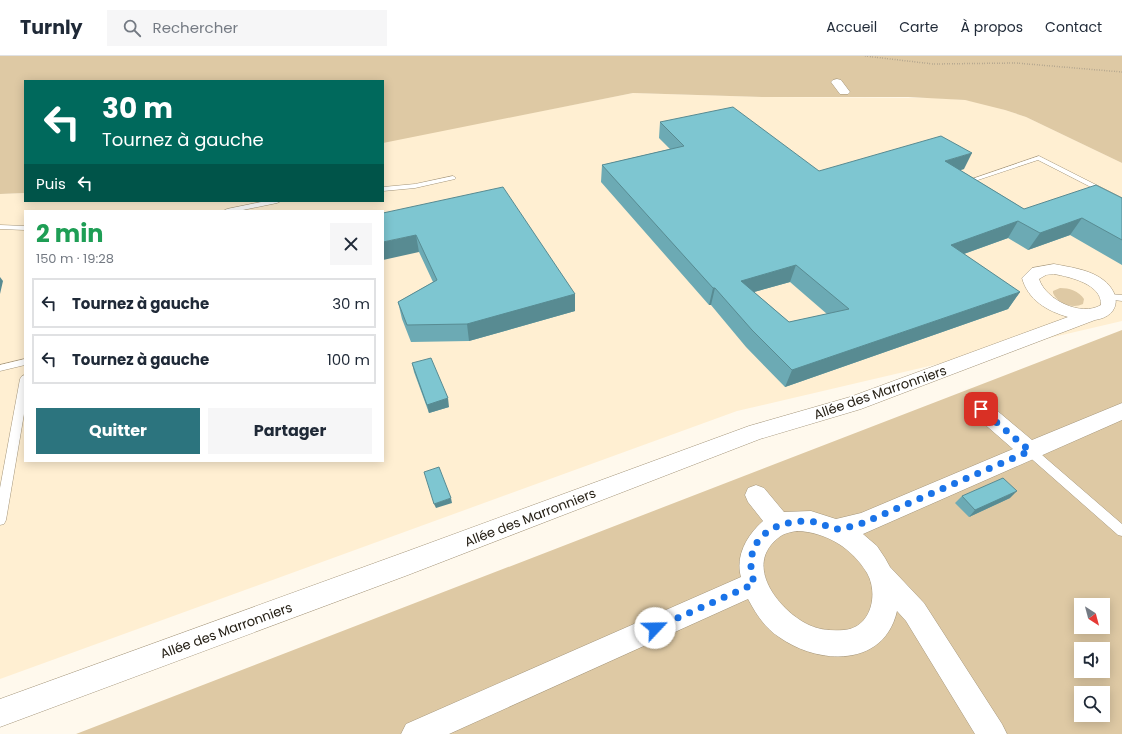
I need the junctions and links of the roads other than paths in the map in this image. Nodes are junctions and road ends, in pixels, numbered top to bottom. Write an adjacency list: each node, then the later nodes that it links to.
1 (837, 82): 2 (street)
2 (844, 92)
3 (453, 178): 5 (lane)
4 (967, 182): 6 (lane)
5 (384, 189)
6 (1122, 201)
7 (272, 202): 8 (lane)
8 (232, 210)
9 (0, 227): 10 (lane)
10 (24, 228)
11 (1115, 298): 12 (street, Allée des Marronniers); 12 (street, Allée des Marronniers)
12 (1059, 317): 26 (street, Allée des Marronniers)
13 (24, 362): 14 (lane)
14 (0, 368)
15 (24, 385): 20 (lane)
16 (981, 409): 18 (street)
17 (1122, 411): 18 (street)
18 (1030, 451): 22 (lane); 23 (street)
19 (756, 496): 21 (street)
20 (0, 520)
21 (779, 524): 23 (street); 25 (street)
22 (1120, 526)
23 (837, 529): 24 (street)
24 (882, 576): 25 (street); 28 (street)
25 (754, 584): 27 (street)
26 (0, 712)
27 (416, 734)
28 (992, 734)

